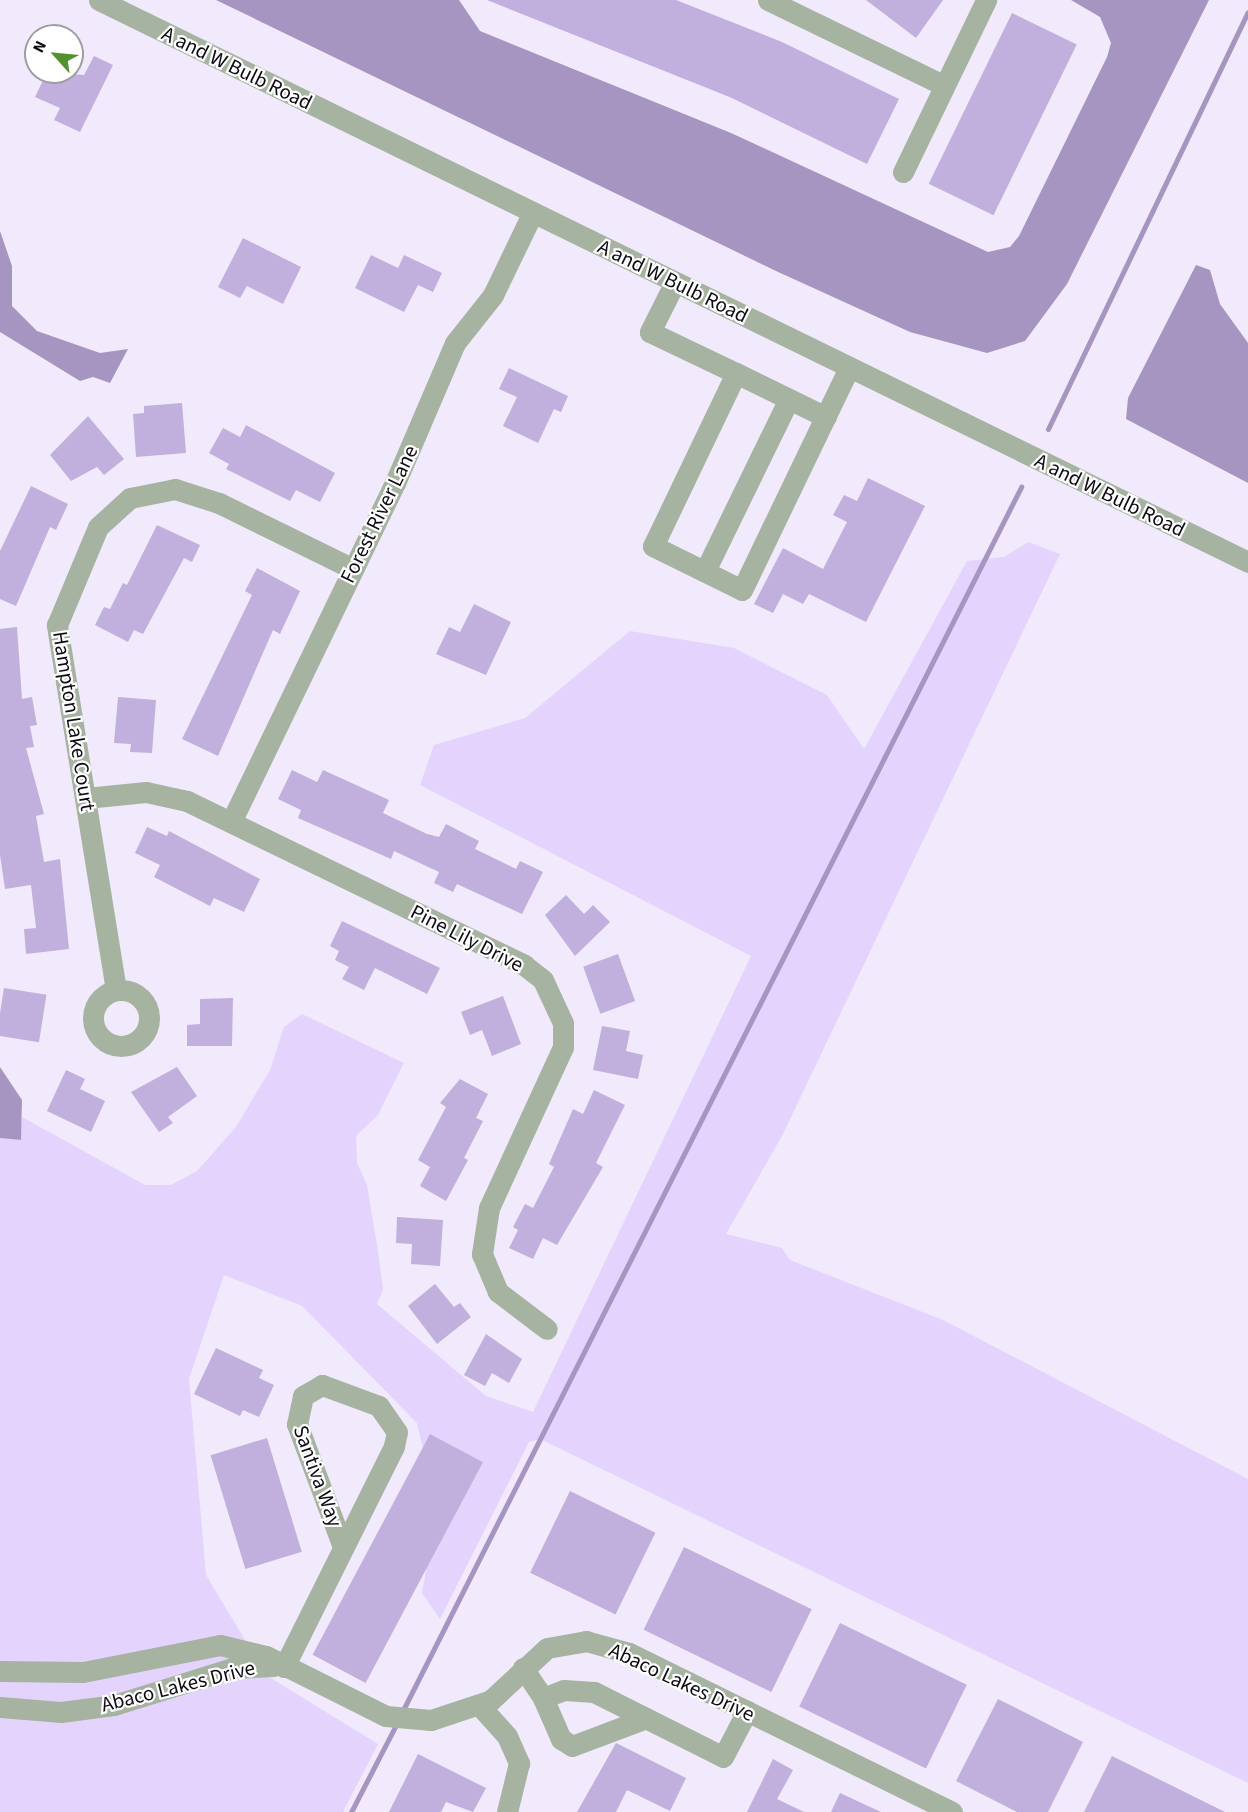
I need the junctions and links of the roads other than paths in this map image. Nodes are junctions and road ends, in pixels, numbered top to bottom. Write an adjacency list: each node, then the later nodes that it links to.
1 (99, 0): 7 (street, A and W Bulb Road)
2 (768, 0): 4 (street)
3 (986, 0): 5 (street)
4 (799, 6): 5 (street)
5 (943, 85): 6 (street)
6 (903, 172)
7 (534, 212): 8 (street, A and W Bulb Road); 14 (street, Forest River Lane)
8 (675, 282): 9 (street, A and W Bulb Road); 10 (street)
9 (849, 368): 12 (street); 13 (street, A and W Bulb Road)
10 (736, 373): 11 (street); 15 (street)
11 (789, 399): 12 (street); 15 (street)
12 (826, 417): 15 (street)
13 (1248, 562)
14 (353, 569): 16 (street, Hampton Lake Court); 17 (street, Forest River Lane)
15 (705, 571)
16 (86, 798): 17 (street, Pine Lily Drive); 18 (street, Hampton Lake Court)
17 (231, 822): 19 (street, Pine Lily Drive)
18 (116, 990)
19 (547, 1329)
20 (343, 1547): 20 (street, Santiva Way); 21 (street, Santiva Way)
21 (284, 1667): 23 (street, Abaco Lakes Drive); 25 (street, Abaco Lakes Drive); 26 (street, Abaco Lakes Drive)
22 (523, 1668): 24 (street); 25 (street, Abaco Lakes Drive); 27 (street, Abaco Lakes Drive)
23 (0, 1671)
24 (543, 1698): 28 (street); 28 (street)
25 (480, 1706): 29 (street)
26 (0, 1707)
27 (747, 1711): 28 (street); 30 (street, Abaco Lakes Drive)
28 (646, 1718)
29 (507, 1812)
30 (952, 1812)

